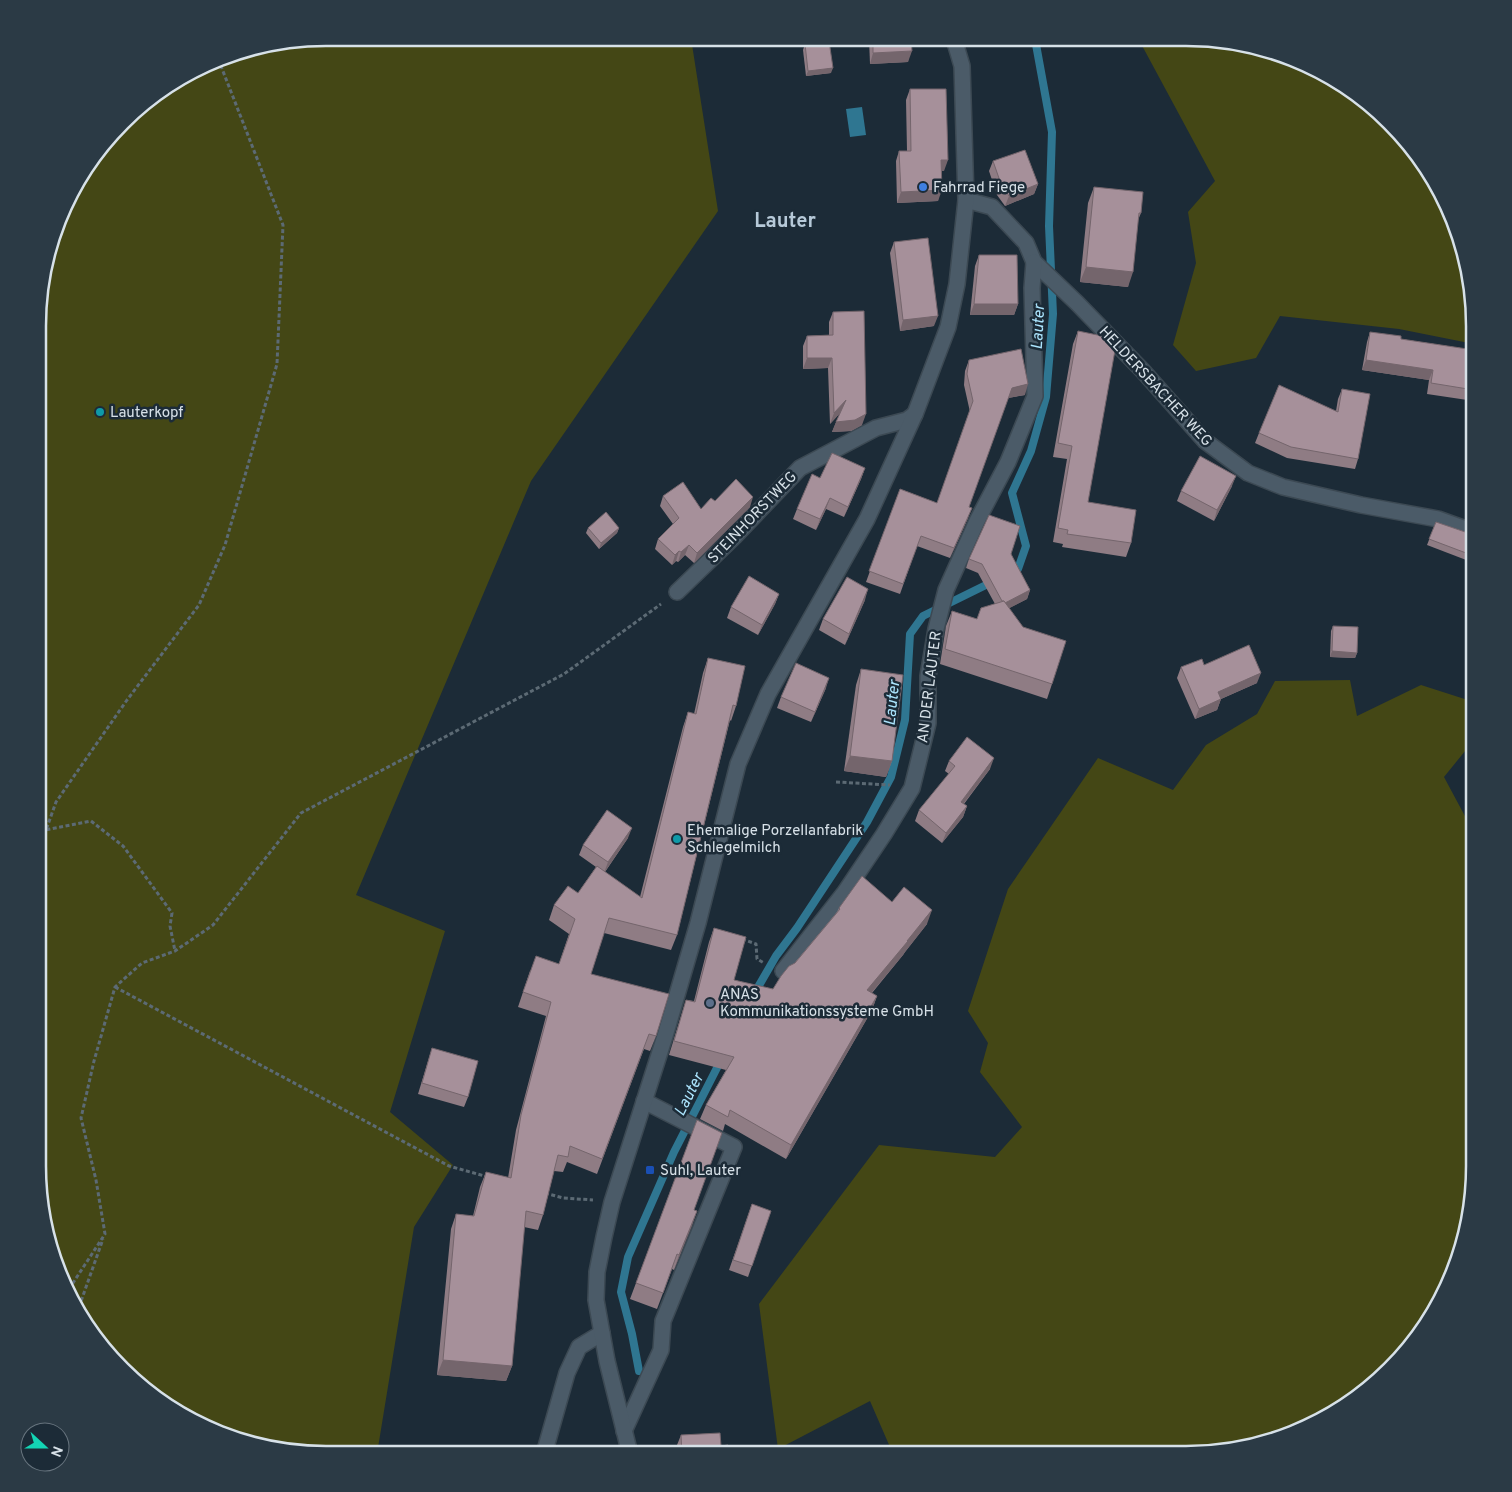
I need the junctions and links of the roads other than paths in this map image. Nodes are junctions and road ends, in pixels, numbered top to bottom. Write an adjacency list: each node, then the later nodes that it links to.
1 (956, 46): 2 (street)
2 (966, 200): 3 (street, HELDERSBACHER WEG); 4 (street)
3 (1034, 262): 5 (street, HELDERSBACHER WEG); 7 (street, AN DER LAUTER)
4 (916, 414): 6 (street, STEINHORSTWEG); 8 (street)
5 (1466, 529)
6 (677, 592)
7 (783, 971)
8 (644, 1101): 9 (street); 10 (street)
9 (602, 1333): 10 (street); 11 (street)
10 (624, 1431): 12 (street)
11 (546, 1446)
12 (628, 1446)

